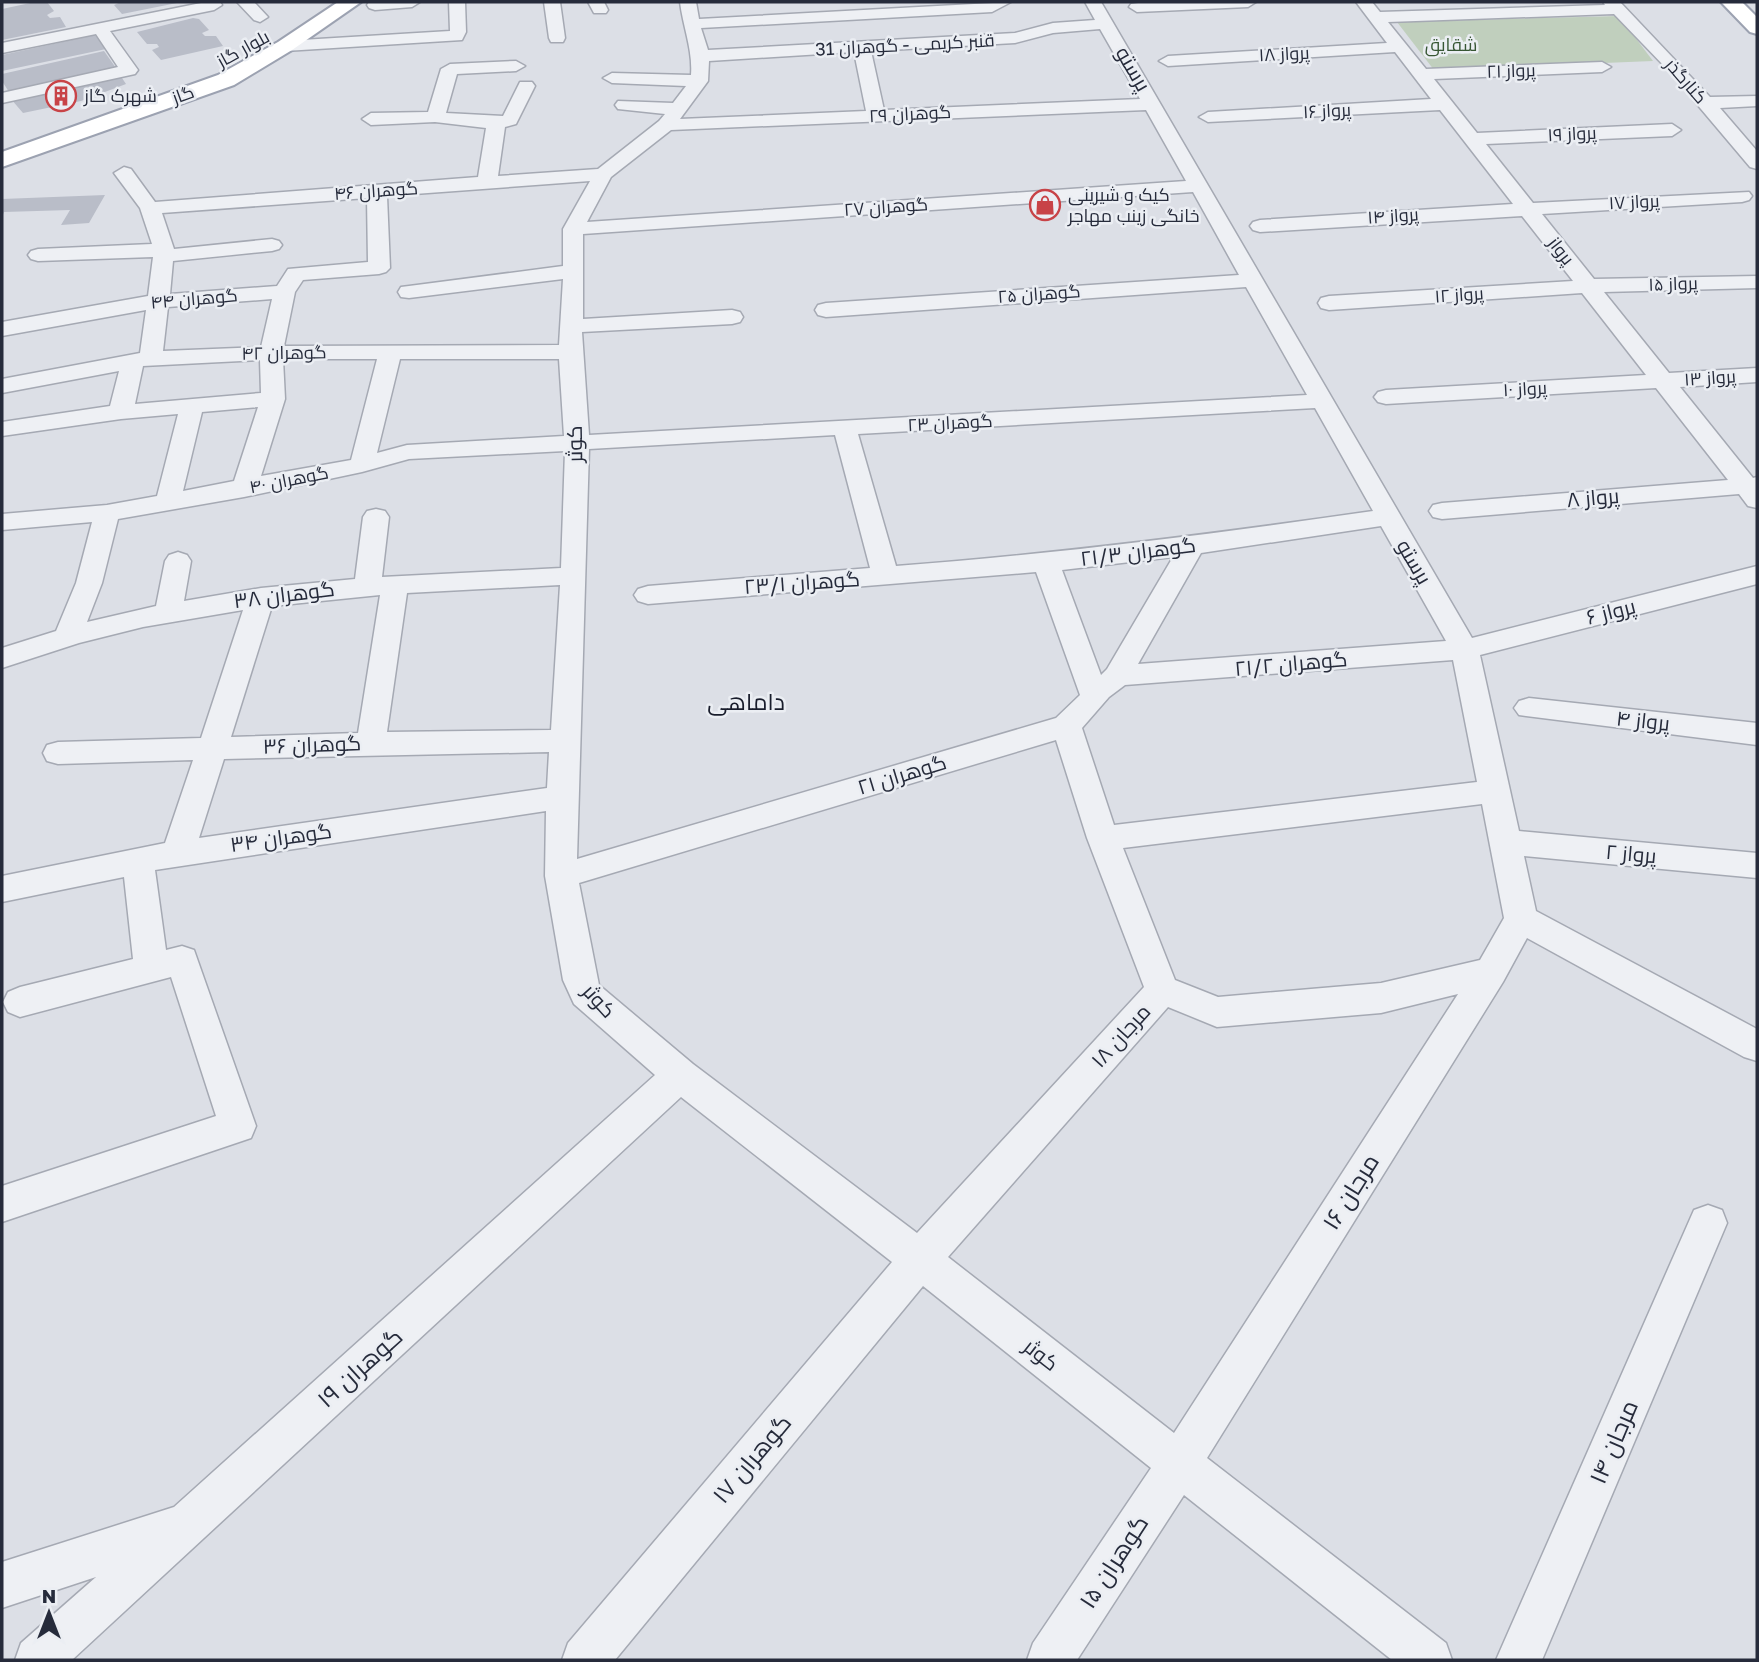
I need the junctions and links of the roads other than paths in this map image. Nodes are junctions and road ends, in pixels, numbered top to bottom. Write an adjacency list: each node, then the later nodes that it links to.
1 (245, 2): 19 (street)
2 (321, 2): 52 (main road, بلوار گاز)
3 (351, 2): 25 (main road, گاز)
4 (412, 2): 14 (street)
5 (457, 2): 25 (street)
6 (552, 2): 24 (street)
7 (688, 2): 20 (street)
8 (1003, 2): 20 (street)
9 (1094, 2): 21 (street, پرستو)
10 (1248, 2): 17 (street)
11 (1731, 2): 23 (main road)
12 (1753, 2): 16 (main road)
13 (214, 5): 22 (street)
14 (376, 5)
15 (1615, 5): 18 (street); 39 (street, کنارگذر)
16 (1757, 6)
17 (1137, 8)
18 (1370, 9): 26 (street, پرواز)
19 (261, 17)
20 (691, 24): 29 (street)
21 (1107, 24): 28 (street, قنبر کریمی - گوهران 31); 40 (street, پرستو)
22 (100, 27): 27 (street); 37 (street)
23 (1757, 28)
24 (557, 38)
25 (285, 46): 53 (main road, گاز)
26 (1400, 47): 30 (street, پرواز ۱۸); 33 (street, پرواز)
27 (2, 48)
28 (862, 48): 29 (street, قنبر کریمی - گوهران 31); 44 (street)
29 (701, 56): 35 (street)
30 (1168, 61)
31 (516, 66): 45 (street)
32 (1602, 67): 33 (street, پرواز ۲۱)
33 (1421, 74): 41 (street, پرواز)
34 (612, 78): 35 (street)
35 (699, 81): 43 (street, کوثر)
36 (526, 86): 48 (street)
37 (2, 98)
38 (1757, 101): 39 (street)
39 (1705, 103): 54 (street, کنارگذر)
40 (1153, 104): 44 (street, گوهران ۲۹); 59 (street, پرستو)
41 (1445, 104): 46 (street, پرواز ۱۶); 51 (street, پرواز)
42 (624, 105): 43 (street)
43 (678, 109): 49 (street, کوثر)
44 (876, 116): 49 (street, گوهران ۲۹)
45 (435, 117): 47 (street); 48 (street)
46 (1209, 117)
47 (371, 119)
48 (496, 123): 58 (street)
49 (666, 125): 56 (street, کوثر)
50 (1672, 130): 51 (street, پرواز ۱۹)
51 (1472, 139): 63 (street, پرواز)
52 (2, 142)
53 (2, 160)
54 (1757, 163)
55 (124, 173): 64 (street)
56 (603, 174): 58 (street, گوهران ۴۶); 66 (street, کوثر)
57 (203, 179): 62 (street)
58 (486, 184): 60 (street, گوهران ۴۶)
59 (1200, 186): 66 (street, گوهران ۲۷); 71 (street, پرستو)
60 (377, 191): 62 (street, گوهران ۴۶); 74 (street)
61 (1742, 196): 63 (street, پرواز ۱۷)
62 (201, 204): 64 (street, گوهران ۴۶)
63 (1526, 207): 65 (street, پرواز ۱۴); 73 (street, پرواز)
64 (150, 208): 68 (street)
65 (1260, 226)
66 (573, 229): 70 (street, کوثر)
67 (272, 244): 68 (street)
68 (164, 253): 69 (street); 76 (street)
69 (38, 255)
70 (574, 271): 75 (street); 81 (street, کوثر)
71 (1253, 280): 78 (street, گوهران ۲۵); 90 (street, پرستو)
72 (1757, 282): 73 (street, پرواز ۱۵)
73 (1588, 286): 77 (street, پرواز ۱۲); 86 (street, پرواز)
74 (284, 292): 76 (street, گوهران ۴۴); 83 (street)
75 (408, 292)
76 (158, 301): 80 (street, گوهران ۴۴); 84 (street)
77 (1329, 303)
78 (826, 310)
79 (732, 317): 81 (street)
80 (2, 329)
81 (570, 339): 82 (street, گوهران ۴۲); 95 (street, کوثر)
82 (390, 352): 83 (street, گوهران ۴۲); 96 (street)
83 (271, 353): 84 (street, گوهران ۴۲); 89 (street)
84 (142, 359): 87 (street, گوهران ۴۲); 92 (street)
85 (1757, 375): 86 (street, پرواز ۱۳)
86 (1664, 382): 88 (street, پرواز ۱۰); 98 (street, پرواز)
87 (2, 386)
88 (1386, 397)
89 (273, 399): 91 (street); 97 (street)
90 (1322, 401): 94 (street, گوهران ۲۳); 103 (street, پرستو)
91 (192, 406): 92 (street); 99 (street)
92 (121, 412): 93 (street)
93 (2, 429)
94 (845, 429): 95 (street, گوهران ۲۳); 110 (street, گوهران ۲۳/۱)
95 (577, 440): 96 (street, گوهران ۴۰); 109 (street, کوثر)
96 (362, 465): 97 (street, گوهران ۴۰)
97 (244, 489): 99 (street, گوهران ۴۰)
98 (1753, 490): 100 (street, پرواز ۸)
99 (168, 502): 101 (street, گوهران ۴۰)
100 (1442, 512)
101 (107, 513): 104 (street, گوهران ۴۰); 115 (street)
102 (376, 517): 111 (street)
103 (1388, 517): 105 (street, گوهران ۲۱/۳); 116 (street, پرستو)
104 (2, 522)
105 (1192, 546): 107 (street, گوهران ۲۱/۳); 118 (street, گوهران ۲۱)
106 (178, 561): 114 (street)
107 (1046, 563): 110 (street, گوهران ۲۱/۳); 119 (street)
108 (1757, 575): 116 (street, پرواز ۶)
109 (574, 576): 111 (street, گوهران ۳۸); 123 (street, کوثر)
110 (886, 577): 112 (street, گوهران ۲۳/۱)
111 (382, 585): 113 (street, گوهران ۳۸); 124 (street)
112 (648, 595)
113 (261, 597): 114 (street, گوهران ۳۸); 125 (street)
114 (169, 611): 115 (street, گوهران ۳۸)
115 (68, 635): 117 (street, گوهران ۳۸)
116 (1465, 649): 118 (street, گوهران ۲۱/۲); 127 (street, پرستو)
117 (2, 658)
118 (1117, 676): 119 (street, گوهران ۲۱)
119 (1095, 697): 121 (street, گوهران ۲۱)
120 (1529, 708): 122 (street, پرواز ۴)
121 (1066, 726): 129 (street, مرجان ۱۸); 134 (street, گوهران ۲۱)
122 (1757, 734)
123 (566, 741): 124 (street, گوهران ۳۶); 128 (street, کوثر)
124 (371, 744): 125 (street, گوهران ۳۶)
125 (211, 749): 126 (street, گوهران ۳۶); 131 (street)
126 (58, 753)
127 (1496, 791): 129 (street); 130 (street, پرستو)
128 (562, 797): 131 (street, گوهران ۳۴); 134 (street, کوثر)
129 (1103, 838): 139 (street, مرجان ۱۸)
130 (1504, 842): 133 (street, پرواز ۲); 136 (street, پرستو)
131 (177, 853): 132 (street, گوهران ۳۴)
132 (138, 861): 135 (street, گوهران ۳۴); 137 (street)
133 (1757, 865)
134 (561, 876): 142 (street, کوثر)
135 (2, 889)
136 (1521, 919): 138 (street, مرجان ۱۶); 141 (street)
137 (151, 968): 140 (street); 143 (street)
138 (1491, 972): 139 (street); 146 (street, مرجان ۱۶)
139 (1162, 990): 145 (street, مرجان ۱۸)
140 (20, 1002)
141 (1757, 1046)
142 (680, 1075): 145 (street, کوثر); 147 (street, گوهران ۱۹)
143 (2, 1204)
144 (1708, 1223): 153 (street, مرجان ۱۴)
145 (920, 1259): 146 (street, کوثر); 150 (street, گوهران ۱۷)
146 (1179, 1464): 151 (street, گوهران ۱۵); 152 (street, کوثر)
147 (188, 1524): 148 (street); 149 (street, گوهران ۱۹)
148 (2, 1585)
149 (38, 1660)
150 (585, 1660)
151 (1050, 1660)
152 (1429, 1660)
153 (1519, 1660)

